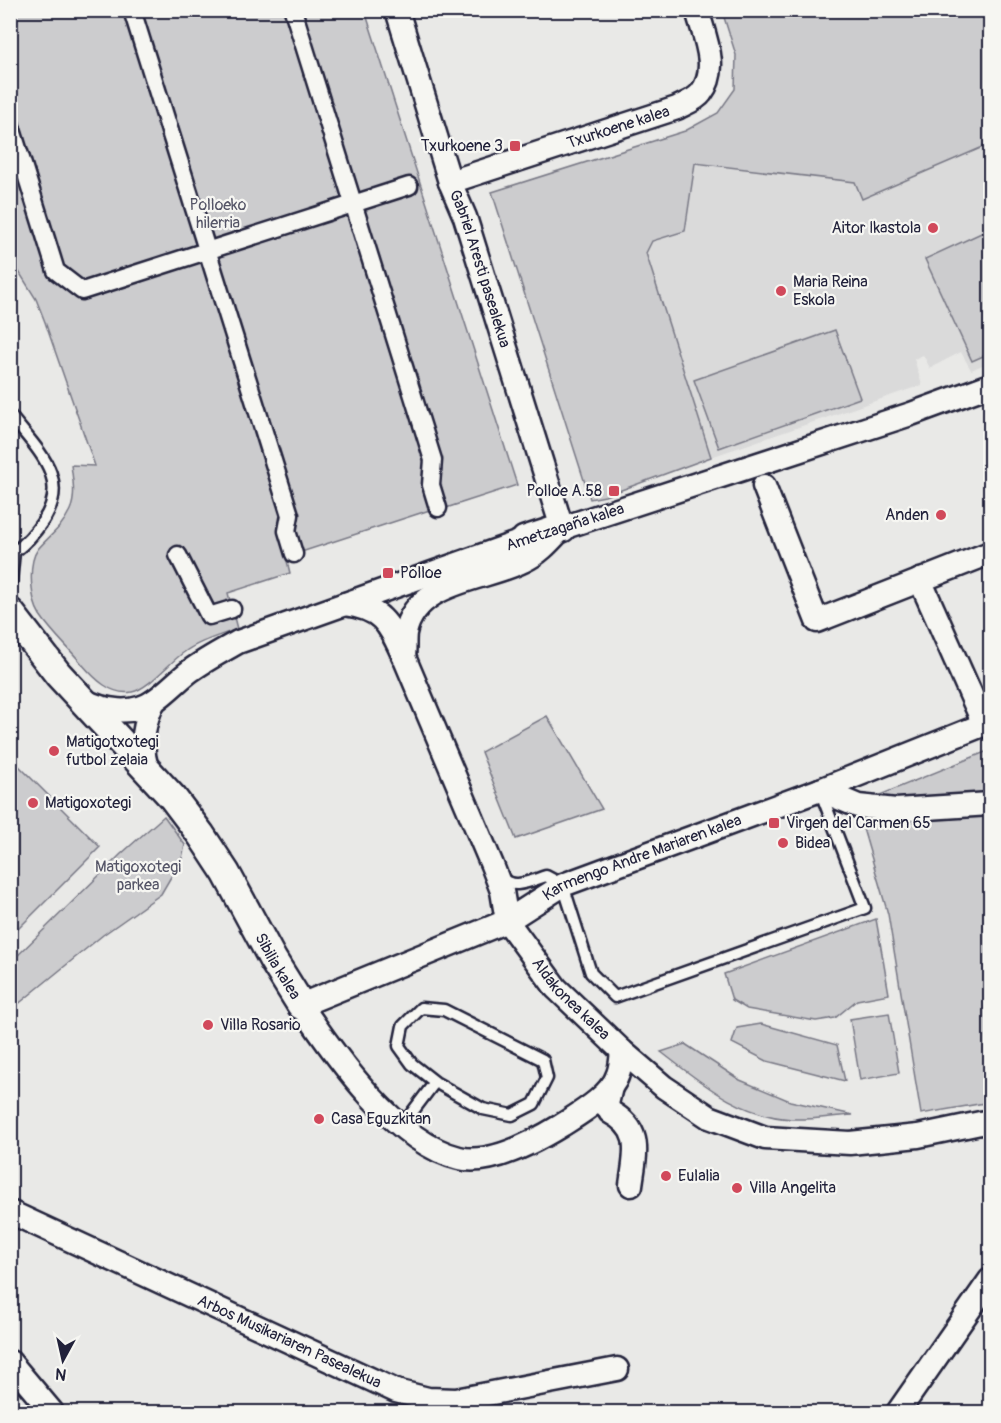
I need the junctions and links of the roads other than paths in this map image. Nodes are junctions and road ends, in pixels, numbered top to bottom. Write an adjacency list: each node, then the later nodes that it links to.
1 (132, 10): 9 (street)
2 (293, 10): 8 (street)
3 (397, 10): 6 (street, Gabriel Aresti pasealekua)
4 (697, 10): 6 (street, Txurkoene kalea)
5 (10, 123): 9 (street)
6 (450, 182): 14 (street, Gabriel Aresti pasealekua)
7 (409, 186): 8 (street)
8 (354, 204): 9 (street); 13 (street)
9 (207, 251): 18 (street)
10 (990, 385): 14 (street, Ametzagaña kalea)
11 (10, 415): 16 (lane)
12 (764, 486): 20 (street)
13 (438, 508)
14 (562, 528): 15 (street, Ametzagaña kalea); 25 (street)
15 (525, 540): 22 (street, Ametzagaña kalea)
16 (12, 552): 21 (lane)
17 (990, 553): 20 (street)
18 (294, 554)
19 (178, 555): 23 (street)
20 (920, 580): 28 (street)
21 (10, 591)
22 (345, 604): 25 (street, Aldakonea kalea); 27 (street, Ametzagaña kalea)
23 (232, 609)
24 (10, 612): 26 (street, Sibilia kalea)
25 (404, 657): 32 (street, Aldakonea kalea)
26 (83, 700): 27 (street, Ametzagaña kalea); 29 (street, Sibilia kalea)
27 (154, 701): 29 (street)
28 (987, 723): 30 (street, Karmengo Andre Mariaren kalea)
29 (147, 769): 35 (street, Sibilia kalea)
30 (820, 790): 31 (street); 33 (street, Karmengo Andre Mariaren kalea); 33 (lane)
31 (990, 804)
32 (492, 865): 33 (lane); 34 (street, Aldakonea kalea)
33 (563, 885): 34 (street, Karmengo Andre Mariaren kalea)
34 (507, 921): 35 (street, Karmengo Andre Mariaren kalea); 36 (street, Aldakonea kalea)
35 (301, 1005): 40 (street, Sibilia kalea)
36 (622, 1051): 38 (street); 39 (street, Aldakonea kalea)
37 (435, 1082): 37 (lane); 40 (lane)
38 (611, 1087): 40 (street, Sibilia kalea); 41 (street)
39 (990, 1121)
40 (401, 1126)
41 (631, 1185)
42 (10, 1212): 45 (street, Arbos Musikariaren Pasealekua)
43 (990, 1280): 47 (street)
44 (10, 1362): 46 (street)
45 (616, 1369)
46 (51, 1413)
47 (898, 1413)

